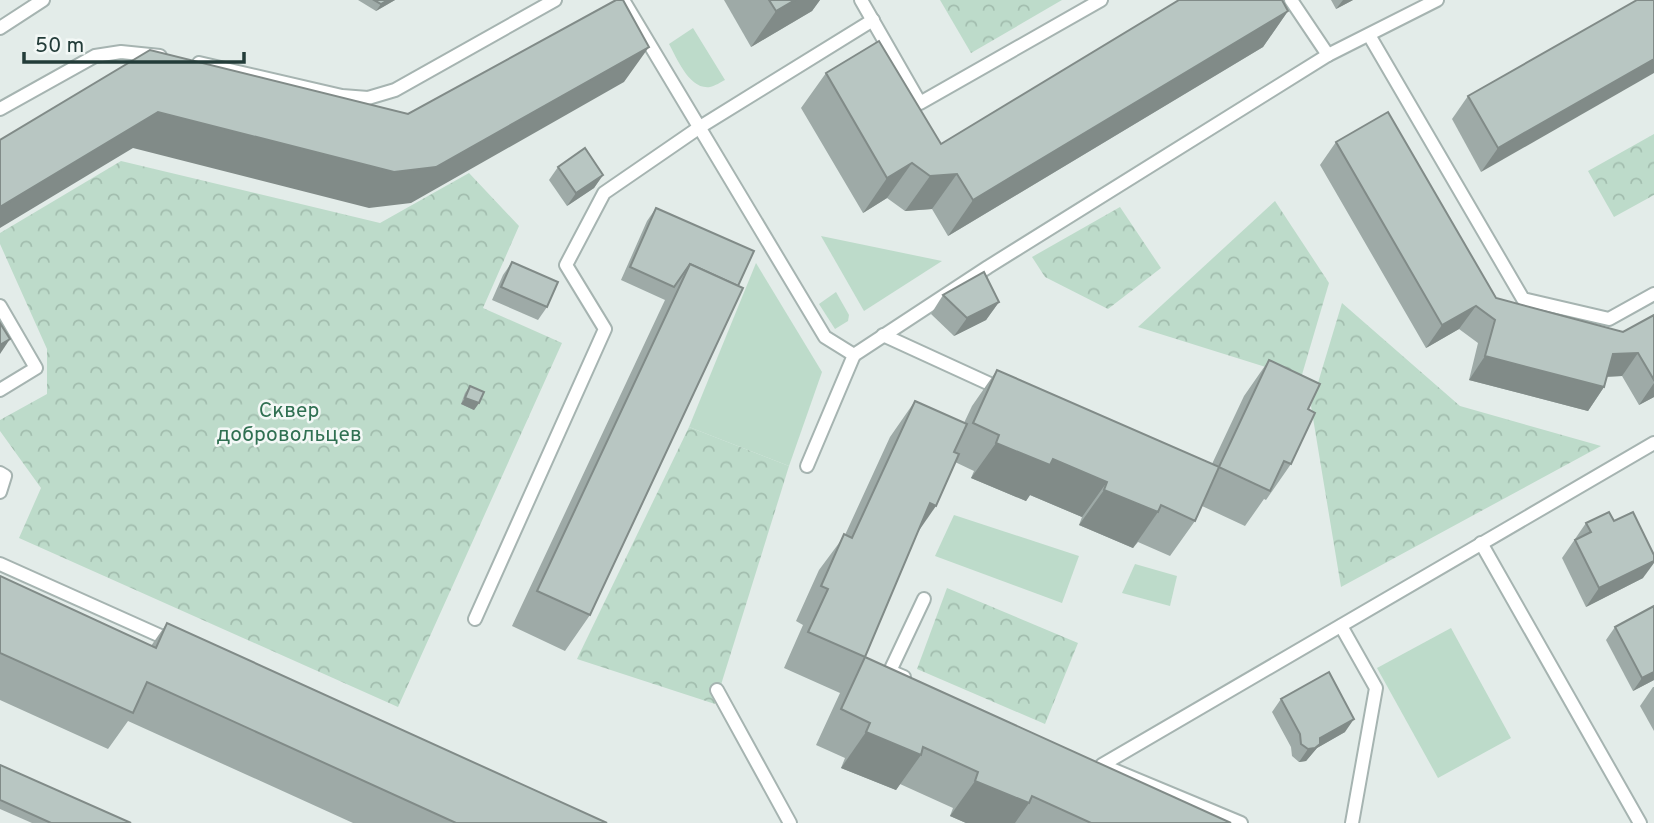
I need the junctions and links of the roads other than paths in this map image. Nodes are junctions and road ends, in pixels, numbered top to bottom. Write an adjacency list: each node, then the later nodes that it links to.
1 (43, 0): 9 (lane)
2 (555, 0): 12 (lane)
3 (623, 0): 13 (lane)
4 (861, 0): 8 (lane)
5 (1101, 0): 8 (lane)
6 (1292, 0): 11 (lane)
7 (1437, 0): 10 (lane)
8 (873, 20): 13 (lane)
9 (0, 28)
10 (1369, 35): 11 (lane); 14 (lane)
11 (1328, 55): 16 (lane)
12 (0, 109)
13 (699, 127): 17 (lane); 27 (lane)
14 (1654, 294)
15 (0, 306): 18 (lane)
16 (883, 335): 17 (lane); 19 (lane)
17 (854, 355): 21 (lane)
18 (0, 390)
19 (1014, 395)
20 (1654, 443): 24 (lane)
21 (807, 467)
22 (0, 473): 23 (lane)
23 (0, 492)
24 (1481, 544): 28 (lane); 35 (lane)
25 (0, 564): 29 (lane)
26 (924, 599): 30 (lane)
27 (475, 619)
28 (1341, 626): 33 (lane); 34 (lane)
29 (191, 650)
30 (915, 682)
31 (717, 690): 32 (lane)
32 (790, 823)
33 (1241, 823)
34 (1352, 823)
35 (1640, 823)

